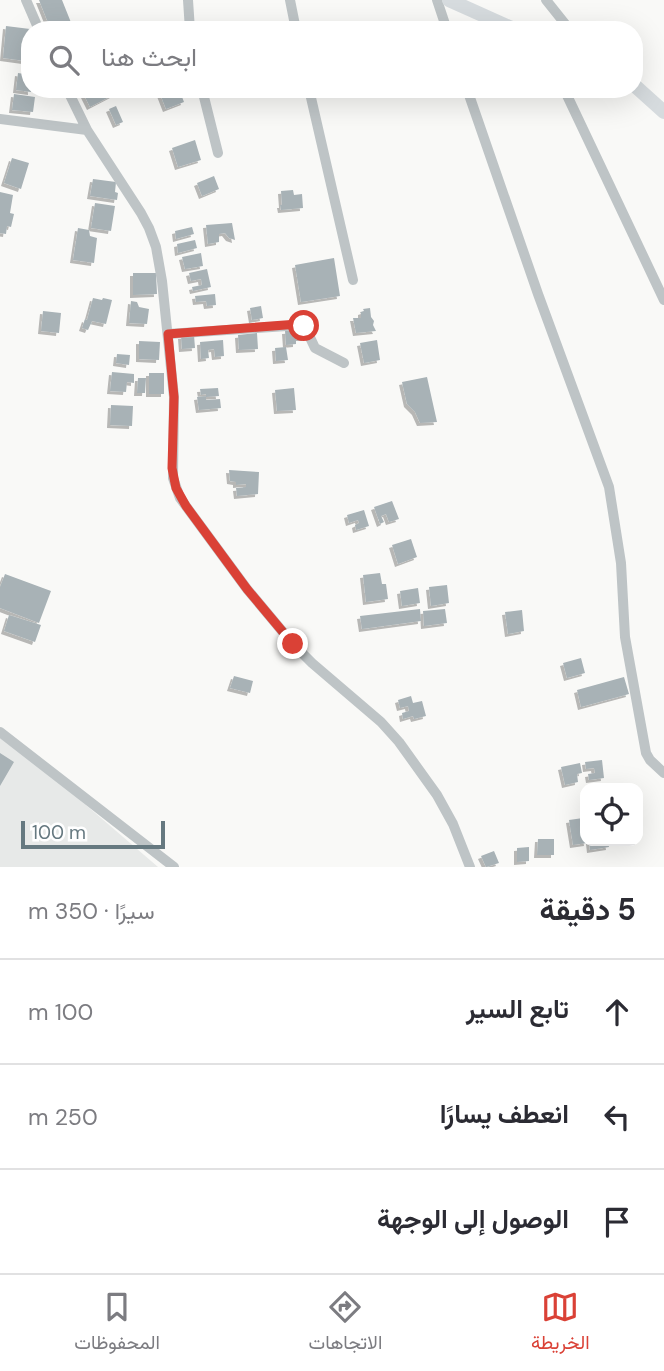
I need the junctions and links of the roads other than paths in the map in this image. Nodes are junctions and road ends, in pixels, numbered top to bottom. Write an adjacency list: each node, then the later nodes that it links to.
1 (26, 0): 7 (street)
2 (188, 0): 8 (street)
3 (290, 0): 9 (street)
4 (437, 0): 10 (street)
5 (449, 0): 11 (main road)
6 (546, 0): 12 (street)
7 (35, 21)
8 (189, 21)
9 (294, 21)
10 (444, 21)
11 (496, 21)
12 (563, 21)
13 (643, 93): 19 (main road)
14 (71, 98): 21 (street)
15 (204, 98): 22 (street)
16 (311, 98): 23 (street)
17 (470, 98): 28 (street)
18 (568, 98): 24 (street)
19 (664, 112)
20 (0, 119): 21 (street)
21 (87, 130): 25 (street)
22 (218, 153)
23 (353, 280)
24 (664, 300)
25 (168, 334): 26 (street); 30 (street)
26 (344, 363)
27 (0, 732): 29 (street)
28 (664, 773)
29 (174, 867)
30 (470, 867)

